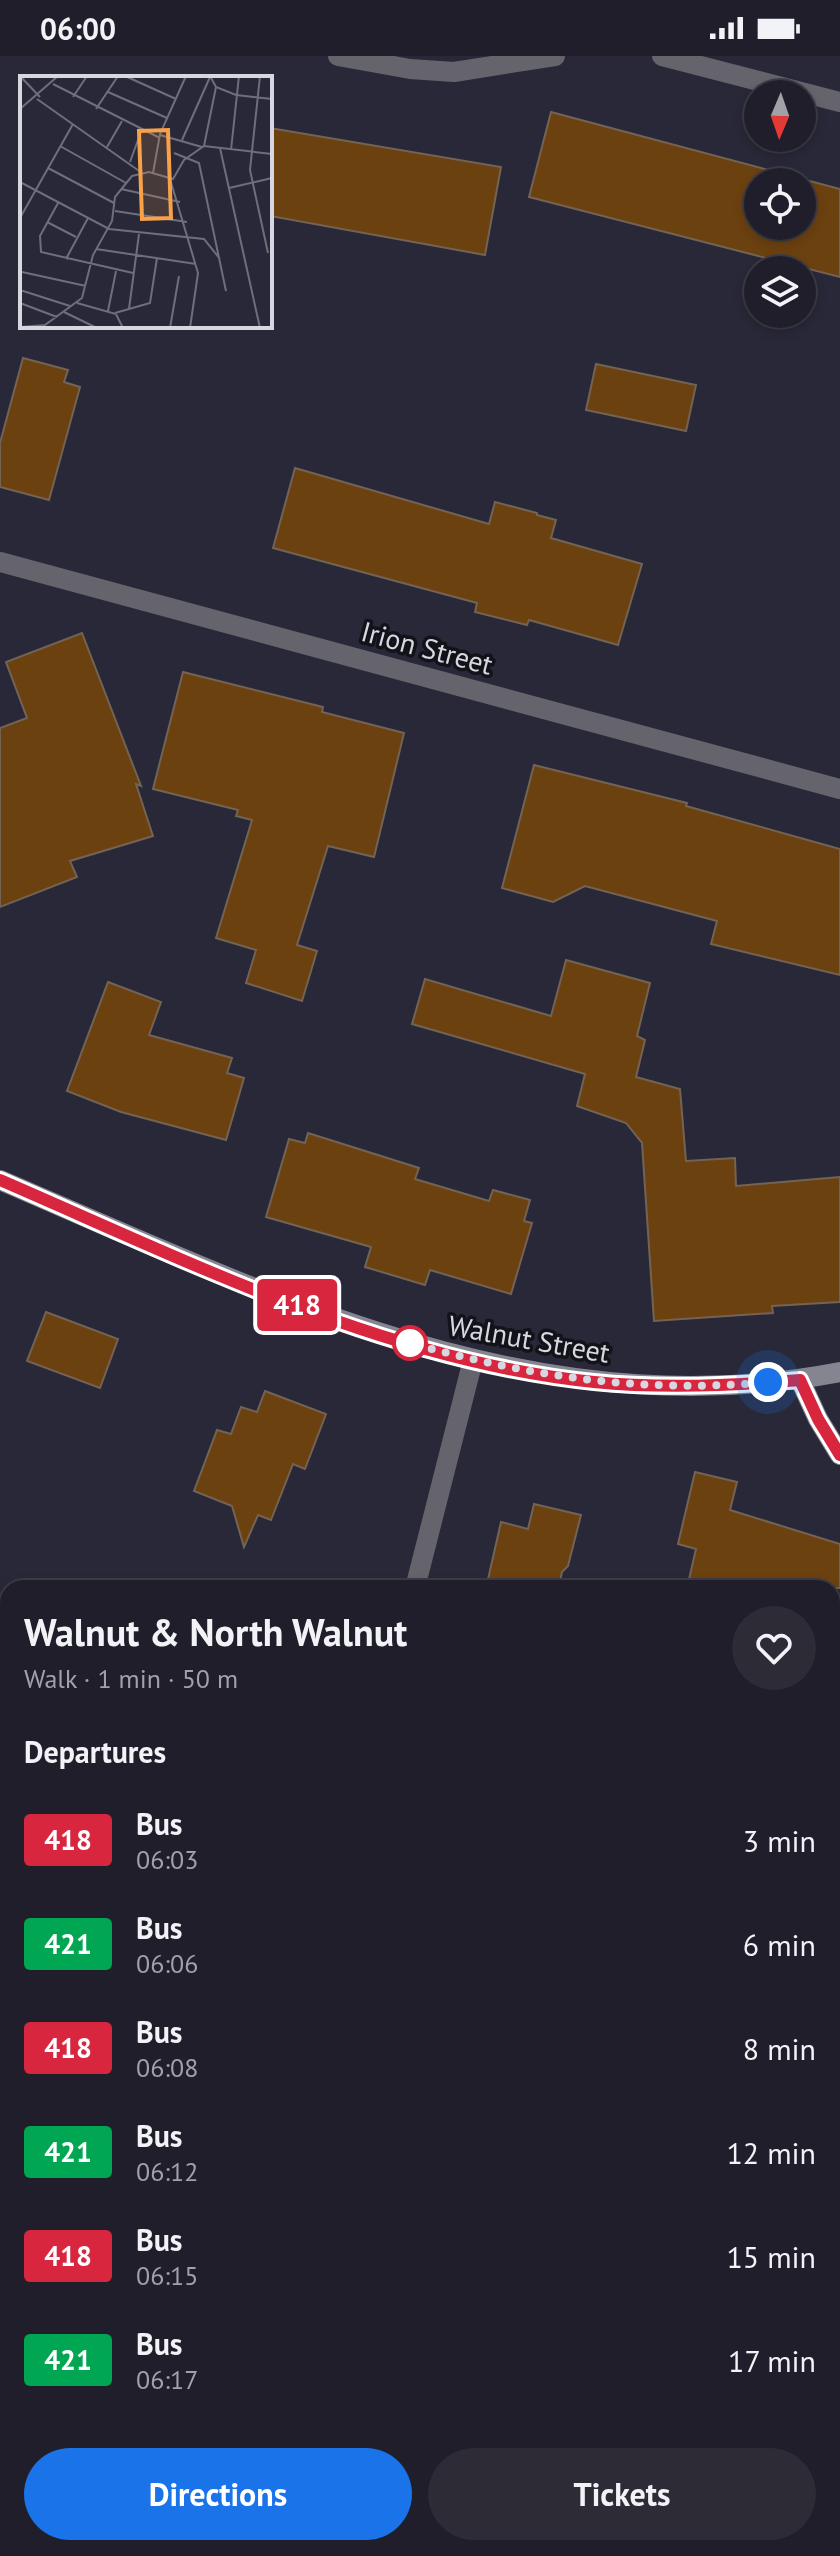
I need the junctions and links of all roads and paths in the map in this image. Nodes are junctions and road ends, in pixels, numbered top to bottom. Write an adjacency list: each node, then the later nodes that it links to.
1 (338, 56): 4 (street)
2 (555, 56): 4 (street)
3 (662, 56): 5 (street)
4 (506, 61)
5 (840, 102)
6 (0, 562): 7 (street, Irion Street)
7 (840, 789)
8 (0, 1180): 9 (main road, Walnut Street)
9 (473, 1360): 11 (main road, Walnut Street); 13 (street)
10 (840, 1372): 11 (main road, Walnut Street)
11 (800, 1380): 12 (main road)
12 (840, 1455)
13 (417, 1580)

